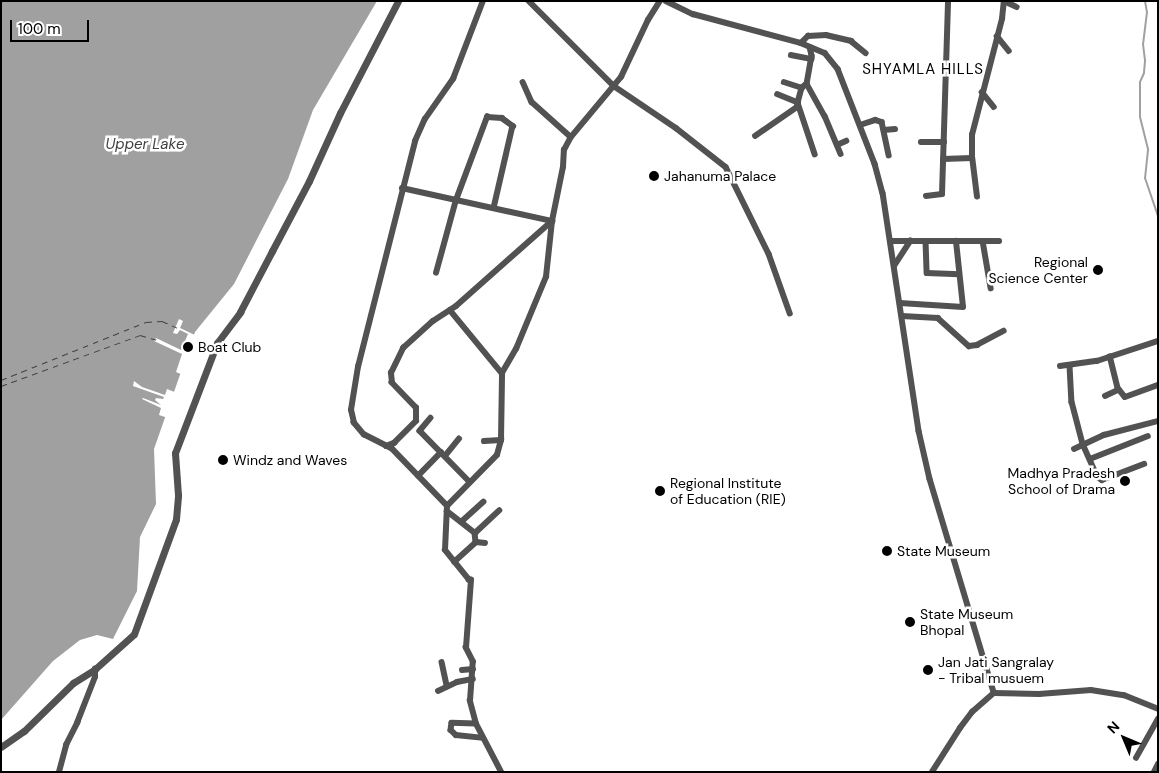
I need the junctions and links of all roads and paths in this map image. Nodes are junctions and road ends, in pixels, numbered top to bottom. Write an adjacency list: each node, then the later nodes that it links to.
1 (398, 1): 91 (street)
2 (483, 1): 39 (street)
3 (529, 1): 19 (street)
4 (660, 1): 19 (street)
5 (666, 1): 8 (street)
6 (948, 1): 32 (street)
7 (1004, 1): 9 (street); 10 (street)
8 (677, 4): 11 (street)
9 (1017, 7)
10 (997, 36): 13 (street); 21 (street)
11 (801, 43): 12 (street); 14 (street)
12 (810, 47): 16 (street); 25 (street)
13 (1009, 51)
14 (866, 53)
15 (792, 54): 16 (street)
16 (812, 59): 20 (street)
17 (524, 82): 29 (street)
18 (784, 82): 20 (street)
19 (614, 86): 29 (street); 57 (street)
20 (804, 86): 23 (street); 33 (street)
21 (982, 92): 24 (street); 37 (street)
22 (778, 96): 23 (street)
23 (798, 103): 28 (street); 34 (street)
24 (994, 107)
25 (860, 126): 27 (street); 45 (street)
26 (895, 129): 27 (street)
27 (884, 130): 36 (street)
28 (755, 136)
29 (571, 137): 44 (street)
30 (846, 141): 33 (street)
31 (921, 142): 32 (street)
32 (944, 142): 38 (street)
33 (837, 145): 35 (street)
34 (815, 154)
35 (840, 154)
36 (889, 155)
37 (972, 158): 38 (street); 41 (street)
38 (943, 160): 40 (street)
39 (402, 188): 42 (street); 75 (street)
40 (926, 196)
41 (977, 197)
42 (456, 200): 43 (street); 43 (street); 52 (street)
43 (494, 208): 44 (street)
44 (552, 220): 56 (street); 64 (street)
45 (890, 241): 46 (street); 51 (street)
46 (910, 241): 47 (street); 51 (street)
47 (926, 241): 48 (street); 53 (street)
48 (956, 241): 49 (street); 53 (street)
49 (983, 241): 50 (street); 54 (street)
50 (999, 242)
51 (894, 266): 55 (street)
52 (436, 273)
53 (959, 274): 55 (street)
54 (991, 288)
55 (900, 303): 58 (street)
56 (450, 310): 64 (street); 75 (street)
57 (790, 313)
58 (902, 316): 59 (street); 97 (street)
59 (1003, 331)
60 (1158, 341): 61 (street)
61 (1110, 357): 63 (street); 66 (street)
62 (1060, 366): 63 (street)
63 (1070, 366): 74 (street)
64 (502, 374): 72 (street)
65 (1158, 386): 66 (street)
66 (1118, 388): 67 (street)
67 (1105, 396)
68 (431, 418): 77 (street)
69 (1158, 421): 74 (street)
70 (1148, 436): 78 (street)
71 (459, 439): 77 (street)
72 (501, 440): 73 (street); 81 (street)
73 (484, 441)
74 (1083, 444): 76 (street); 78 (street)
75 (386, 446): 80 (street)
76 (1074, 449)
77 (443, 454): 80 (street); 81 (street)
78 (1090, 459): 79 (street)
79 (1144, 464)
80 (418, 476): 83 (street)
81 (470, 482): 83 (street)
82 (483, 502): 85 (street)
83 (447, 508): 85 (street); 89 (street)
84 (499, 511): 86 (street)
85 (461, 522): 86 (street)
86 (475, 533): 87 (street)
87 (476, 542): 88 (street); 89 (street)
88 (485, 543)
89 (454, 562): 92 (street)
90 (442, 662): 95 (street)
91 (94, 669): 103 (street); 106 (street)
92 (473, 669): 93 (street); 94 (street)
93 (462, 670)
94 (473, 679): 95 (street); 100 (street)
95 (447, 686): 96 (street)
96 (438, 691)
97 (994, 693): 98 (street); 108 (street)
98 (1158, 709)
99 (1158, 719): 101 (street)
100 (476, 724): 102 (street); 102 (street)
101 (1157, 727): 104 (street)
102 (483, 738): 107 (street)
103 (1, 747)
104 (1136, 758)
105 (1158, 764): 109 (street)
106 (59, 772)
107 (501, 772)
108 (932, 772)
109 (1154, 772)

